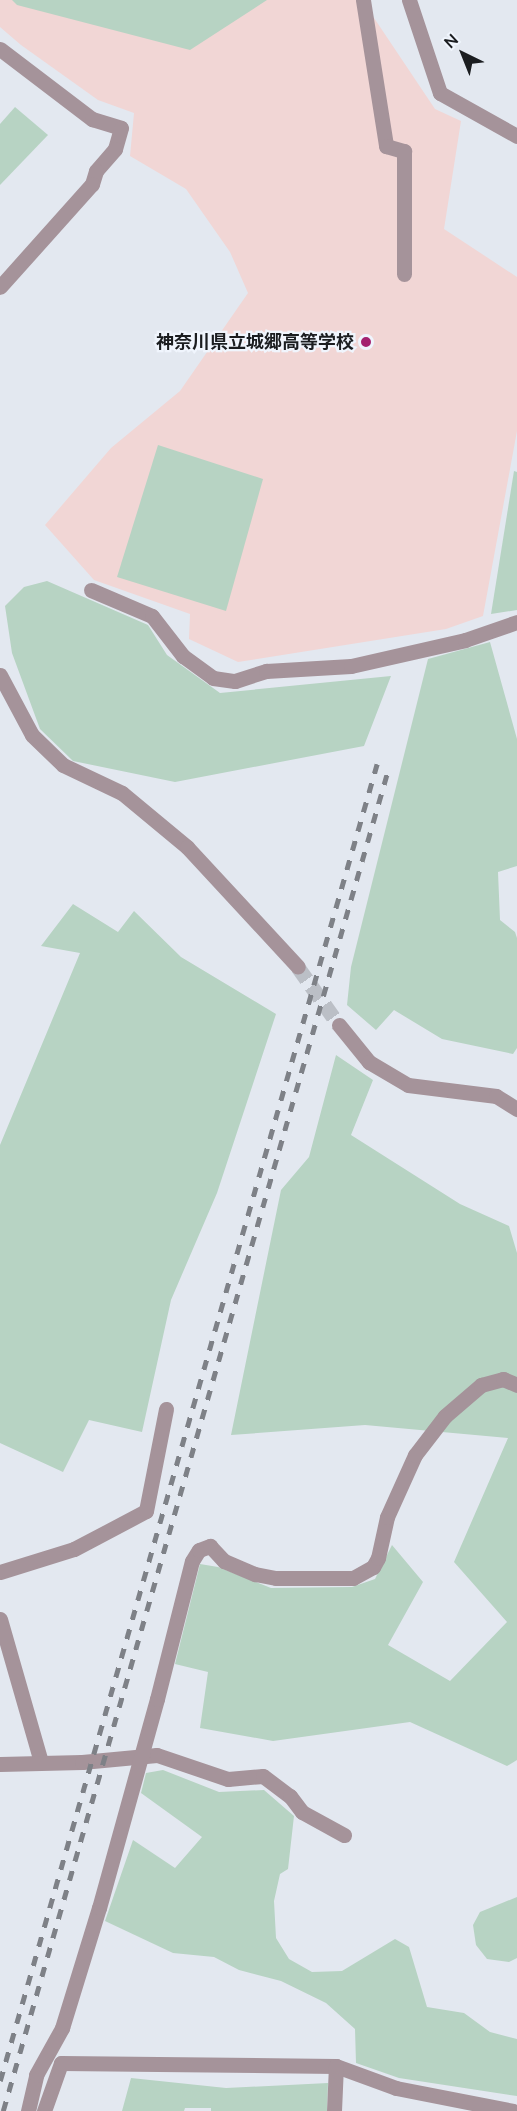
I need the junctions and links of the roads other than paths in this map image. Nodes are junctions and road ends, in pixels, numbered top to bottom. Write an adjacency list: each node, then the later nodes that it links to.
1 (363, 0): 5 (street)
2 (409, 0): 4 (street)
3 (0, 49): 6 (street)
4 (517, 136)
5 (404, 274)
6 (0, 287)
7 (91, 590): 8 (street)
8 (517, 622)
9 (0, 675): 10 (street)
10 (298, 967)
11 (339, 1025): 12 (street)
12 (517, 1109)
13 (517, 1385): 17 (street)
14 (166, 1409): 15 (street)
15 (0, 1572)
16 (0, 1619): 18 (street)
17 (142, 1755): 18 (street); 20 (street); 22 (street)
18 (41, 1762): 19 (street)
19 (0, 1764)
20 (344, 1835)
21 (336, 2066): 23 (street); 24 (street); 25 (street)
22 (28, 2111)
23 (44, 2111)
24 (334, 2111)
25 (513, 2111)

